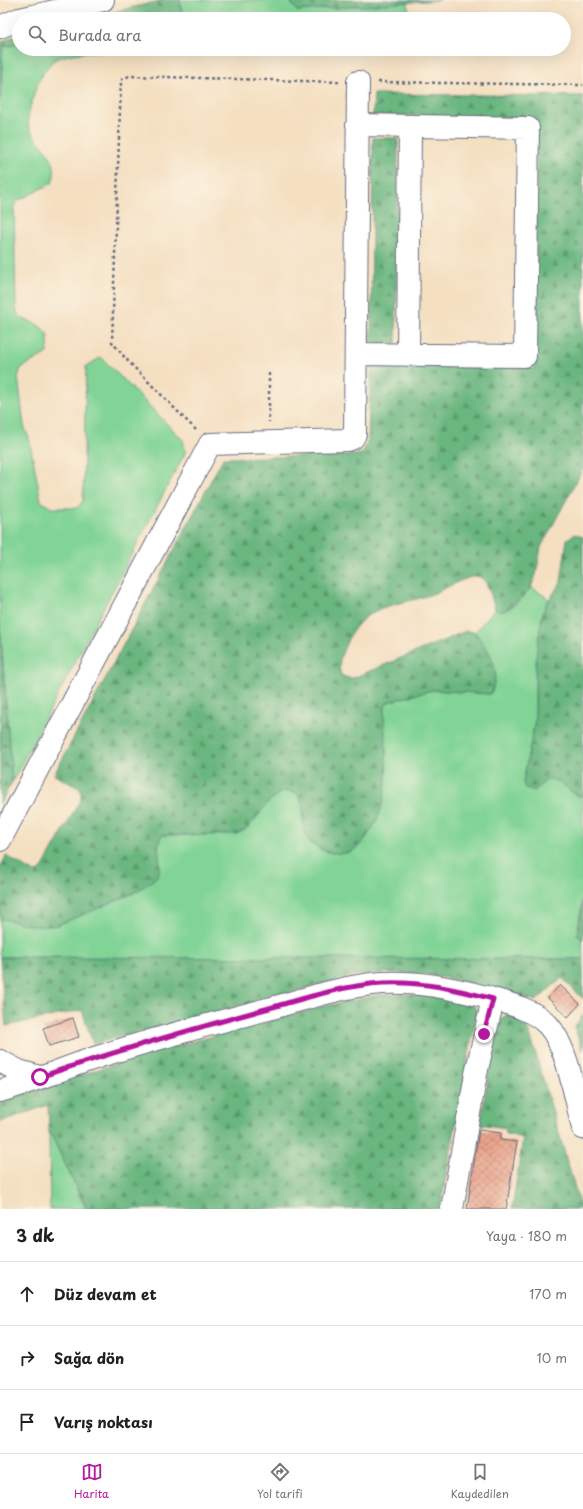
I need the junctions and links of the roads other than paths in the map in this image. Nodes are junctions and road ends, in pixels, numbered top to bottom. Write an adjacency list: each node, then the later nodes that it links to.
1 (103, 0): 2 (street)
2 (51, 12)
3 (12, 22): 4 (street)
4 (0, 27)
5 (358, 82): 6 (street)
6 (357, 125): 7 (street); 8 (street)
7 (410, 126): 9 (street); 9 (street)
8 (356, 354): 9 (street); 10 (street)
9 (408, 355)
10 (0, 840)
11 (493, 999): 13 (street); 15 (street); 16 (street)
12 (0, 1061): 13 (street)
13 (40, 1077): 14 (street)
14 (0, 1091)
15 (583, 1126)
16 (452, 1209)

